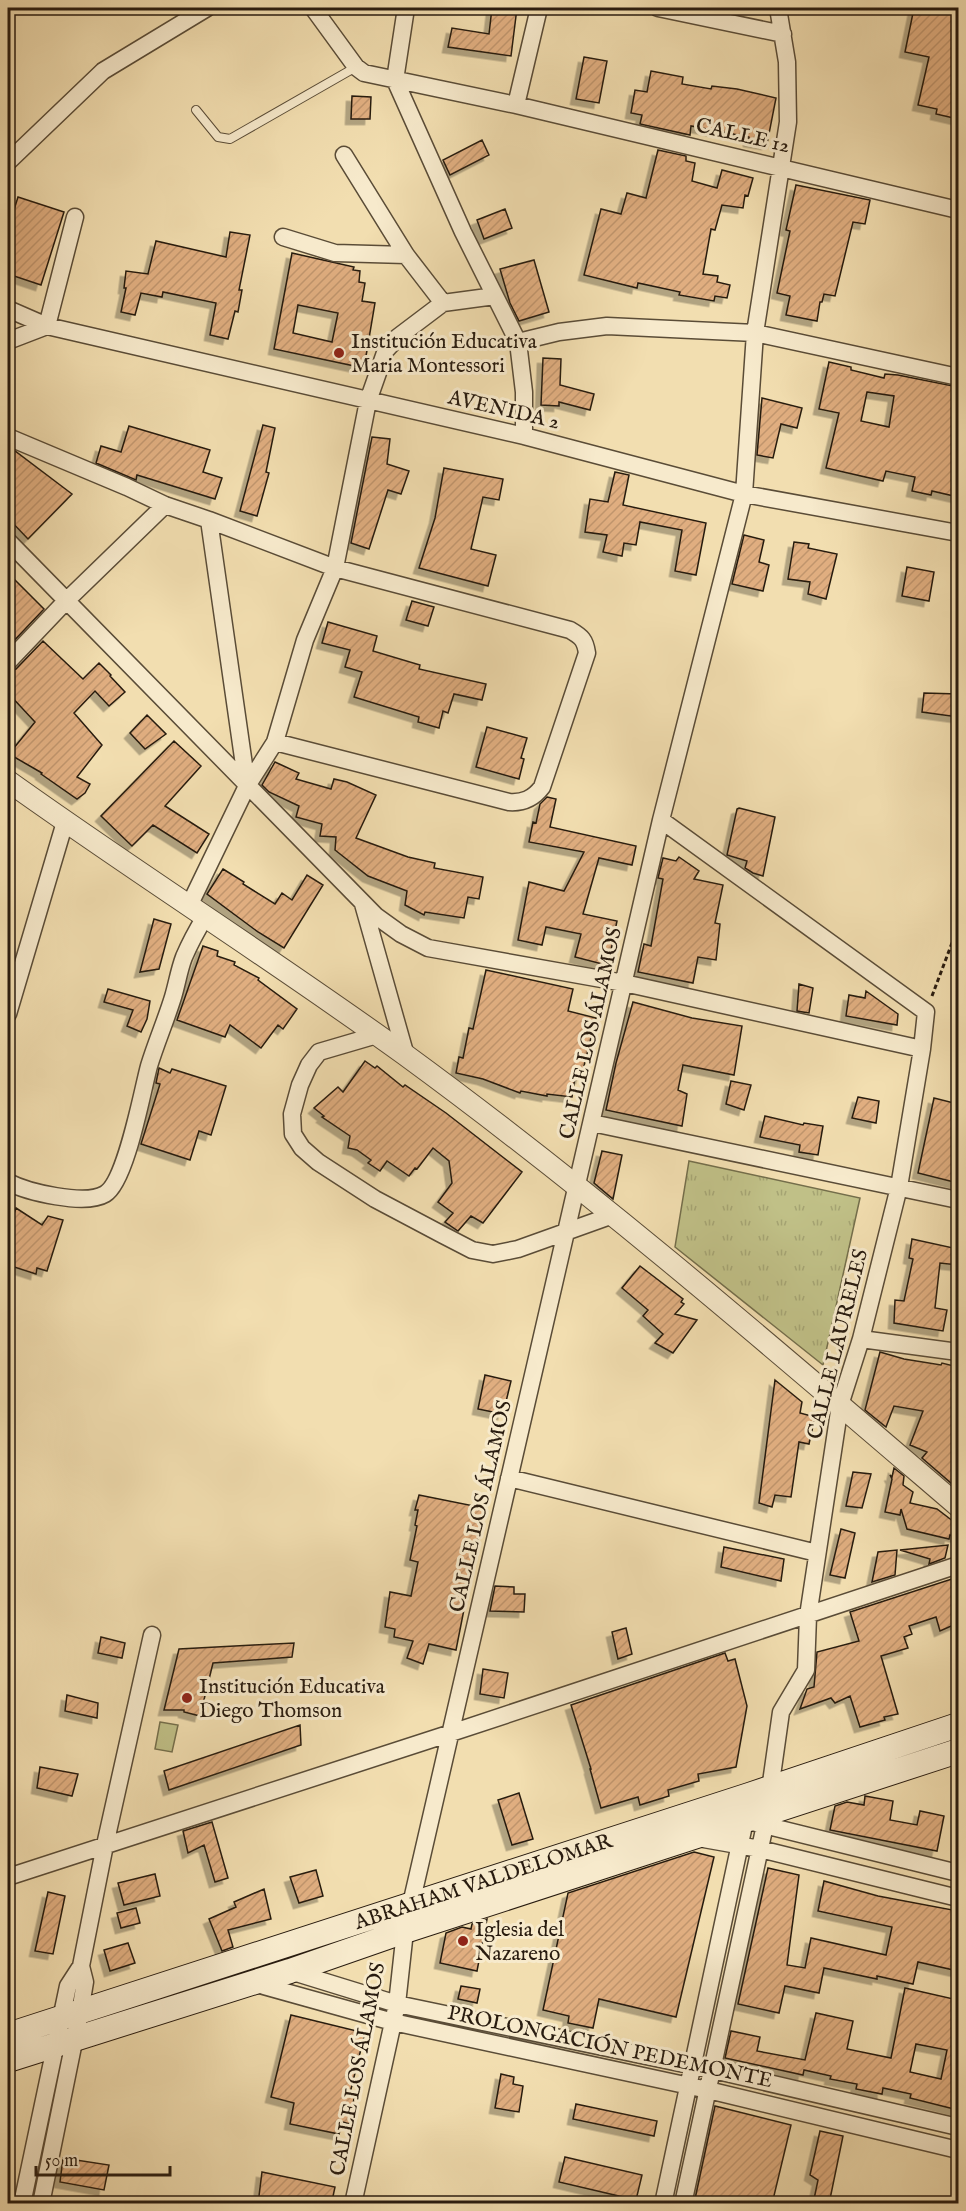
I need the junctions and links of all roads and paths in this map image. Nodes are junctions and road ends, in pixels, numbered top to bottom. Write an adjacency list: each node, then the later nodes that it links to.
1 (313, 8): 8 (street)
2 (405, 8): 9 (street)
3 (539, 8): 10 (street)
4 (658, 8): 7 (street)
5 (778, 8): 7 (street, CALLE LOS ÁLAMOS)
6 (198, 10): 13 (street)
7 (783, 34): 14 (street, CALLE LOS ÁLAMOS)
8 (356, 67): 9 (street, CALLE 12); 11 (lane)
9 (395, 80): 10 (street, CALLE 12); 19 (street)
10 (516, 105): 14 (street, CALLE 12)
11 (196, 110)
12 (344, 155): 18 (street)
13 (8, 162)
14 (782, 168): 15 (street, CALLE 12); 23 (street, CALLE LOS ÁLAMOS)
15 (958, 210)
16 (75, 217): 22 (street)
17 (283, 237): 18 (street)
18 (406, 255): 20 (street)
19 (495, 296): 20 (street); 25 (street)
20 (443, 303): 27 (street)
21 (8, 309): 22 (street, AVENIDA 2)
22 (47, 326): 24 (street); 27 (street, AVENIDA 2)
23 (755, 333): 25 (street); 26 (street); 30 (street, CALLE LOS ÁLAMOS)
24 (8, 341)
25 (518, 342): 28 (street)
26 (958, 377)
27 (368, 401): 28 (street, AVENIDA 2); 35 (street)
28 (525, 436): 30 (street, AVENIDA 2)
29 (8, 437): 31 (street)
30 (744, 494): 33 (street, AVENIDA 2); 41 (street, CALLE LOS ÁLAMOS)
31 (165, 505): 32 (street); 36 (street)
32 (209, 520): 35 (street); 40 (street)
33 (958, 533)
34 (11, 553): 36 (street)
35 (334, 568): 38 (street); 38 (street)
36 (66, 600): 37 (street); 40 (street)
37 (8, 662)
38 (275, 742): 40 (street)
39 (8, 781): 42 (street)
40 (247, 786): 43 (street); 44 (street)
41 (661, 820): 46 (street, CALLE LOS ÁLAMOS); 47 (street)
42 (71, 826): 44 (street); 48 (street)
43 (363, 903): 46 (street); 51 (street)
44 (197, 911): 49 (street); 53 (street)
45 (958, 927): 47 (path)
46 (624, 983): 50 (street); 52 (street, CALLE LOS ÁLAMOS)
47 (926, 1012): 50 (street, CALLE LAURELES)
48 (8, 1014)
49 (377, 1035): 51 (street); 58 (street)
50 (922, 1049): 54 (street, CALLE LAURELES)
51 (406, 1056): 55 (street)
52 (592, 1123): 54 (street); 55 (street, CALLE LOS ÁLAMOS)
53 (8, 1182)
54 (899, 1186): 56 (street); 59 (street, CALLE LAURELES)
55 (578, 1187): 57 (street); 58 (street, CALLE LOS ÁLAMOS)
56 (958, 1200)
57 (613, 1215): 58 (street); 61 (street)
58 (566, 1231): 62 (street, CALLE LOS ÁLAMOS)
59 (861, 1339): 60 (street); 61 (street, CALLE LAURELES)
60 (958, 1352)
61 (840, 1405): 63 (street); 64 (street, CALLE LAURELES)
62 (509, 1478): 64 (street); 69 (street, CALLE LOS ÁLAMOS)
63 (958, 1506)
64 (817, 1553): 66 (street, CALLE LAURELES)
65 (958, 1565): 66 (street)
66 (808, 1616): 69 (street); 71 (street, CALLE LAURELES)
67 (152, 1635): 74 (street)
68 (958, 1725): 71 (main road, ABRAHAM VALDELOMAR)
69 (451, 1733): 74 (street); 80 (street, CALLE LOS ÁLAMOS)
70 (958, 1751): 72 (main road, ABRAHAM VALDELOMAR)
71 (759, 1792): 72 (street, CALLE LAURELES); 80 (main road, ABRAHAM VALDELOMAR)
72 (759, 1820): 73 (main road, ABRAHAM VALDELOMAR); 75 (street); 76 (street); 77 (street)
73 (694, 1838): 75 (street); 81 (main road, ABRAHAM VALDELOMAR)
74 (105, 1845): 78 (street); 86 (street)
75 (741, 1845): 76 (street); 91 (street)
76 (760, 1849): 79 (street); 92 (street)
77 (958, 1873)
78 (8, 1877)
79 (958, 1898)
80 (411, 1904): 81 (street, CALLE LOS ÁLAMOS); 82 (main road, ABRAHAM VALDELOMAR)
81 (405, 1931): 83 (main road, ABRAHAM VALDELOMAR); 85 (street, CALLE LOS ÁLAMOS)
82 (286, 1946): 83 (main road); 86 (main road, ABRAHAM VALDELOMAR)
83 (290, 1971): 84 (main road, ABRAHAM VALDELOMAR); 85 (street, PROLONGACIÓN PEDEMONTE)
84 (252, 1983): 87 (street, PROLONGACIÓN PEDEMONTE); 89 (main road, ABRAHAM VALDELOMAR)
85 (397, 2004): 87 (street, CALLE LOS ÁLAMOS); 91 (street, PROLONGACIÓN PEDEMONTE)
86 (71, 2015): 88 (main road, ABRAHAM VALDELOMAR); 89 (street)
87 (393, 2022): 93 (street, PROLONGACIÓN PEDEMONTE); 99 (street, CALLE LOS ÁLAMOS)
88 (8, 2035)
89 (65, 2042): 90 (main road, ABRAHAM VALDELOMAR); 97 (street); 98 (street)
90 (8, 2060)
91 (694, 2066): 92 (street, PROLONGACIÓN PEDEMONTE); 93 (street)
92 (713, 2070): 94 (street); 95 (street, PROLONGACIÓN PEDEMONTE)
93 (689, 2086): 94 (street, PROLONGACIÓN PEDEMONTE); 100 (street)
94 (708, 2090): 96 (street, PROLONGACIÓN PEDEMONTE); 101 (street)
95 (958, 2127)
96 (958, 2150)
97 (22, 2204)
98 (41, 2204)
99 (353, 2204)
100 (663, 2204)
101 (683, 2204)

